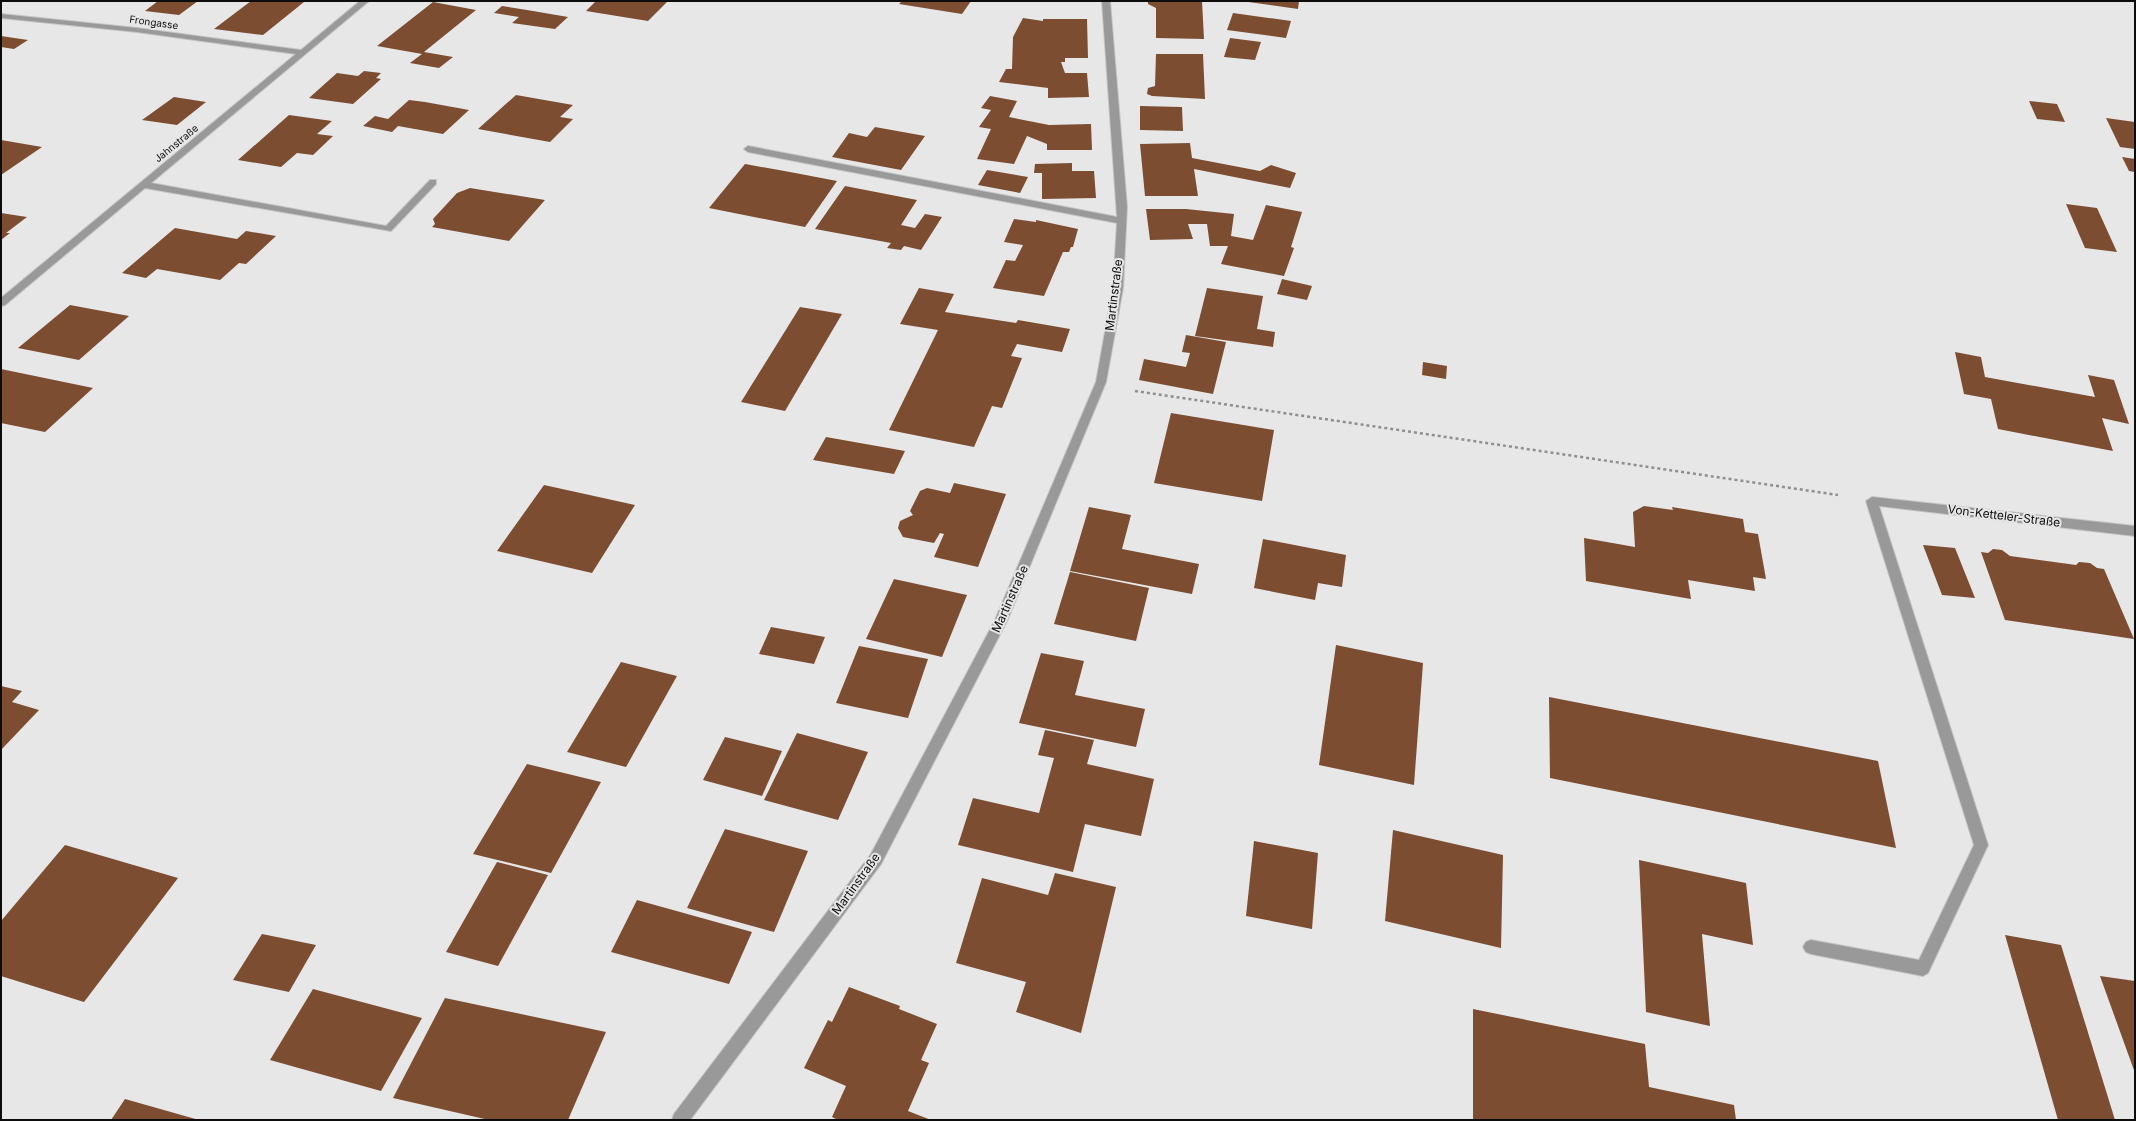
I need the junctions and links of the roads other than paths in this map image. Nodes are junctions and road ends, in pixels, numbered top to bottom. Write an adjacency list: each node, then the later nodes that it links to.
1 (366, 1): 4 (street, Jahnstraße)
2 (1106, 1): 8 (street, Martinstraße)
3 (1, 16): 4 (street, Frongasse)
4 (303, 53): 7 (street, Jahnstraße)
5 (748, 149): 8 (street)
6 (434, 182): 7 (street)
7 (144, 184): 9 (street, Jahnstraße)
8 (1121, 221): 12 (street, Martinstraße)
9 (1, 303)
10 (2135, 531): 11 (street, Von-Ketteler-Straße)
11 (1811, 947)
12 (680, 1120)

